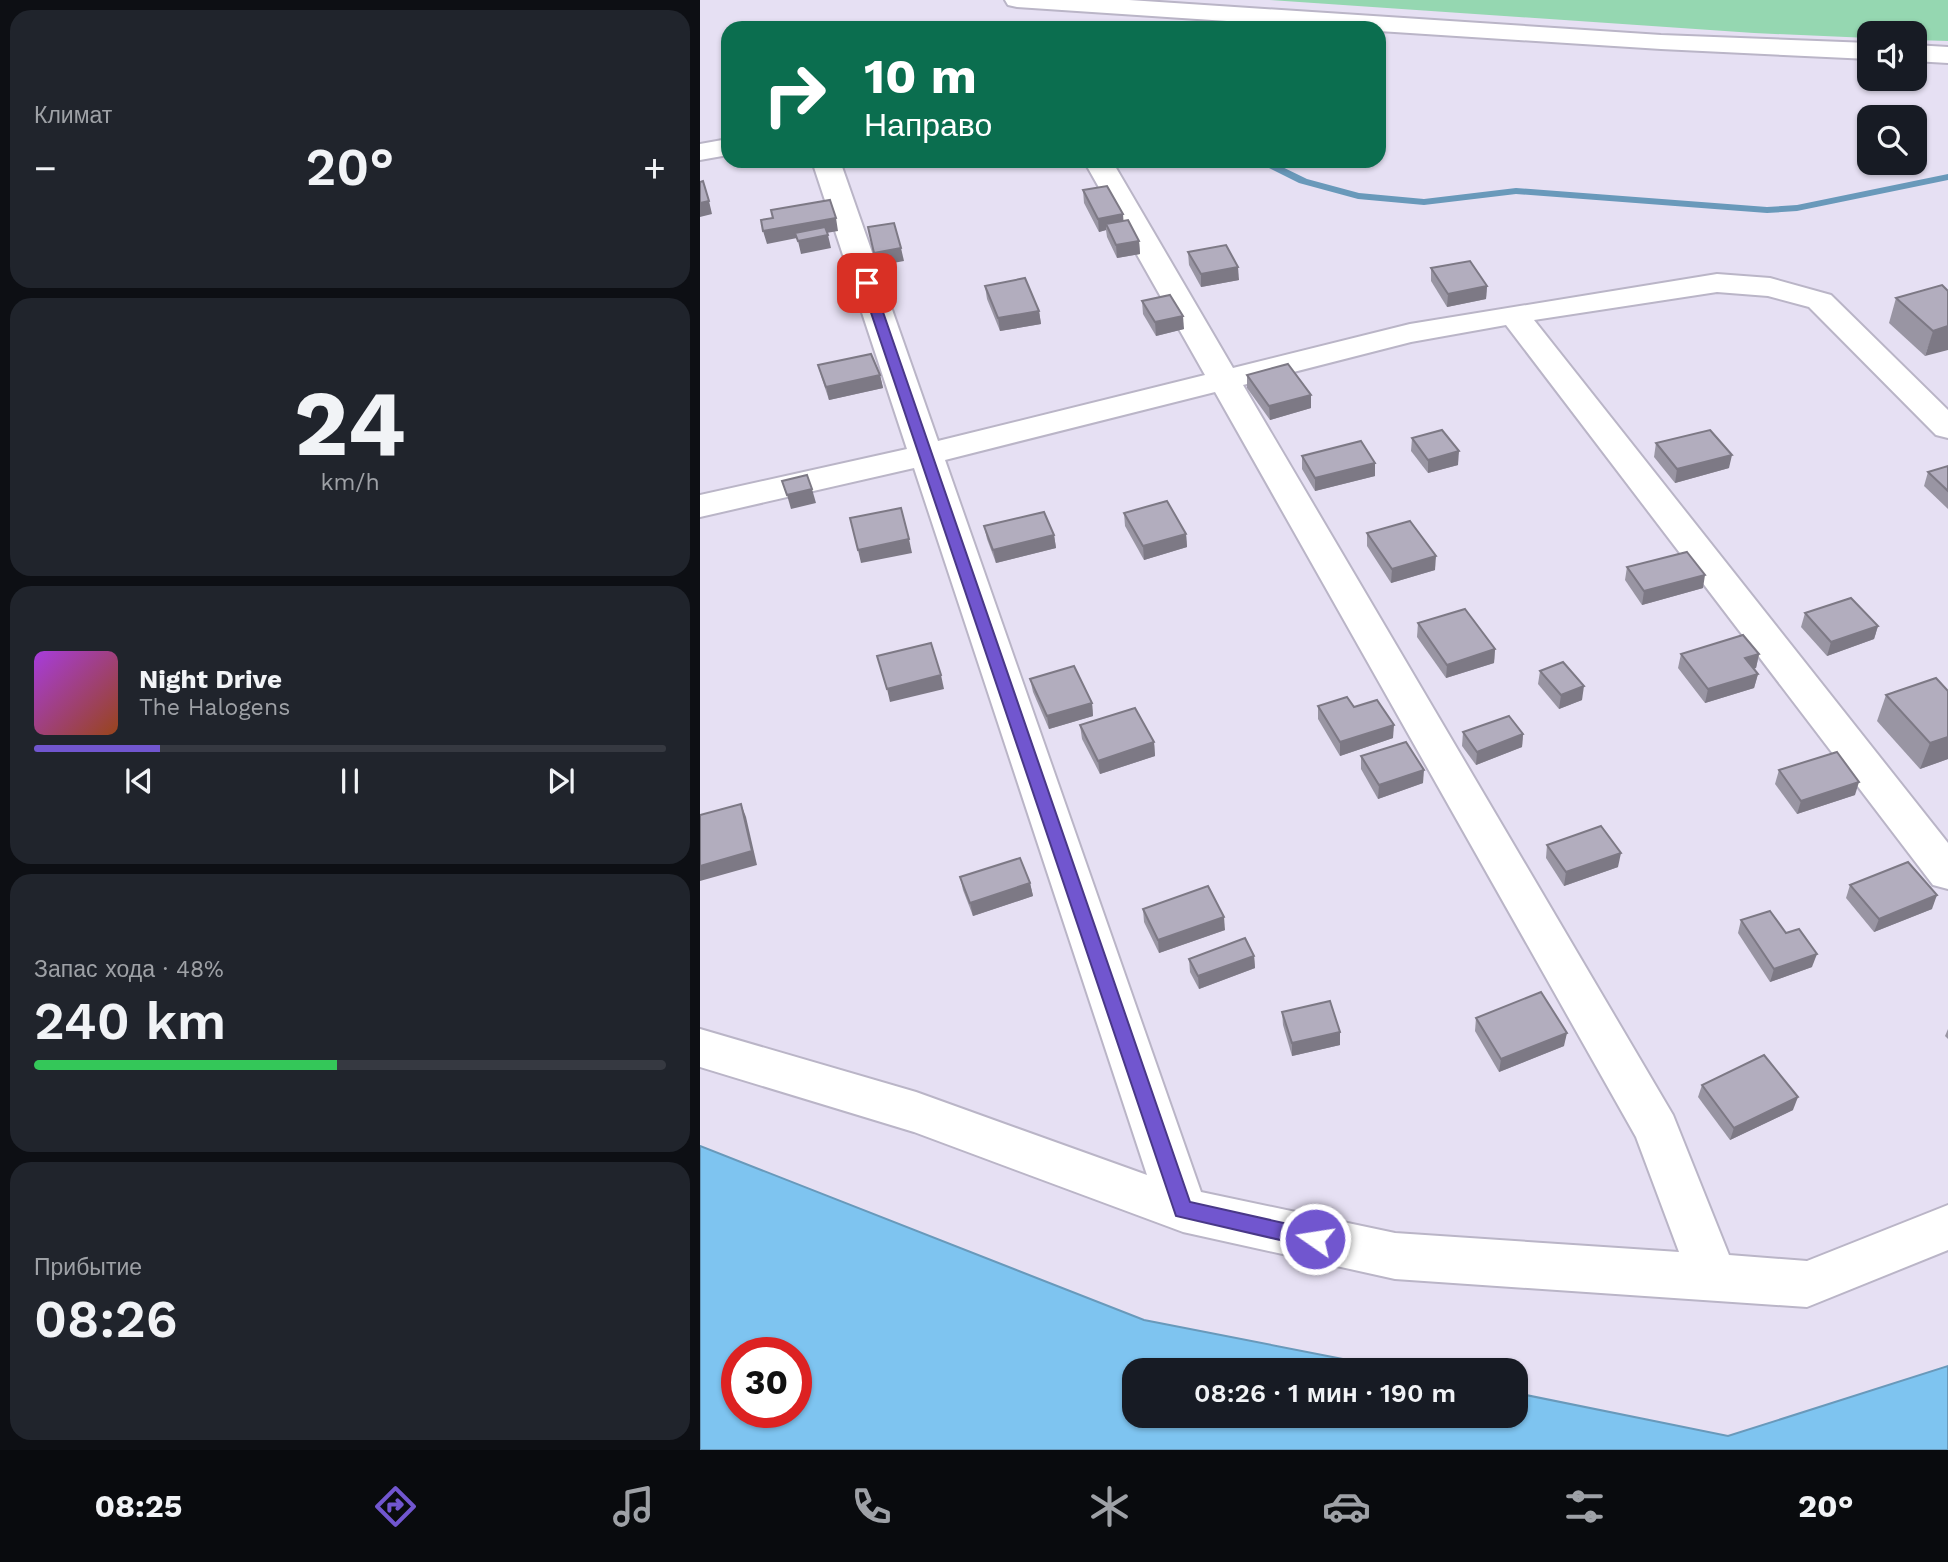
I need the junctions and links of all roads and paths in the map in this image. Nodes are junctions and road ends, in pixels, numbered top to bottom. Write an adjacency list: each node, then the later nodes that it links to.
1 (1017, 0): 2 (street)
2 (1339, 21)
3 (1386, 24): 4 (street)
4 (1857, 50)
5 (1927, 54): 6 (street)
6 (1948, 55)
7 (721, 148): 8 (street)
8 (700, 152)
9 (828, 168): 14 (street)
10 (1102, 168): 12 (street)
11 (1513, 314): 12 (street); 13 (street); 16 (street)
12 (1223, 379): 14 (street); 20 (street)
13 (1948, 428)
14 (925, 454): 15 (street); 18 (street)
15 (700, 506)
16 (1948, 873)
17 (700, 1048): 18 (street)
18 (1183, 1210): 20 (street)
19 (1948, 1227): 20 (street)
20 (1713, 1277)

